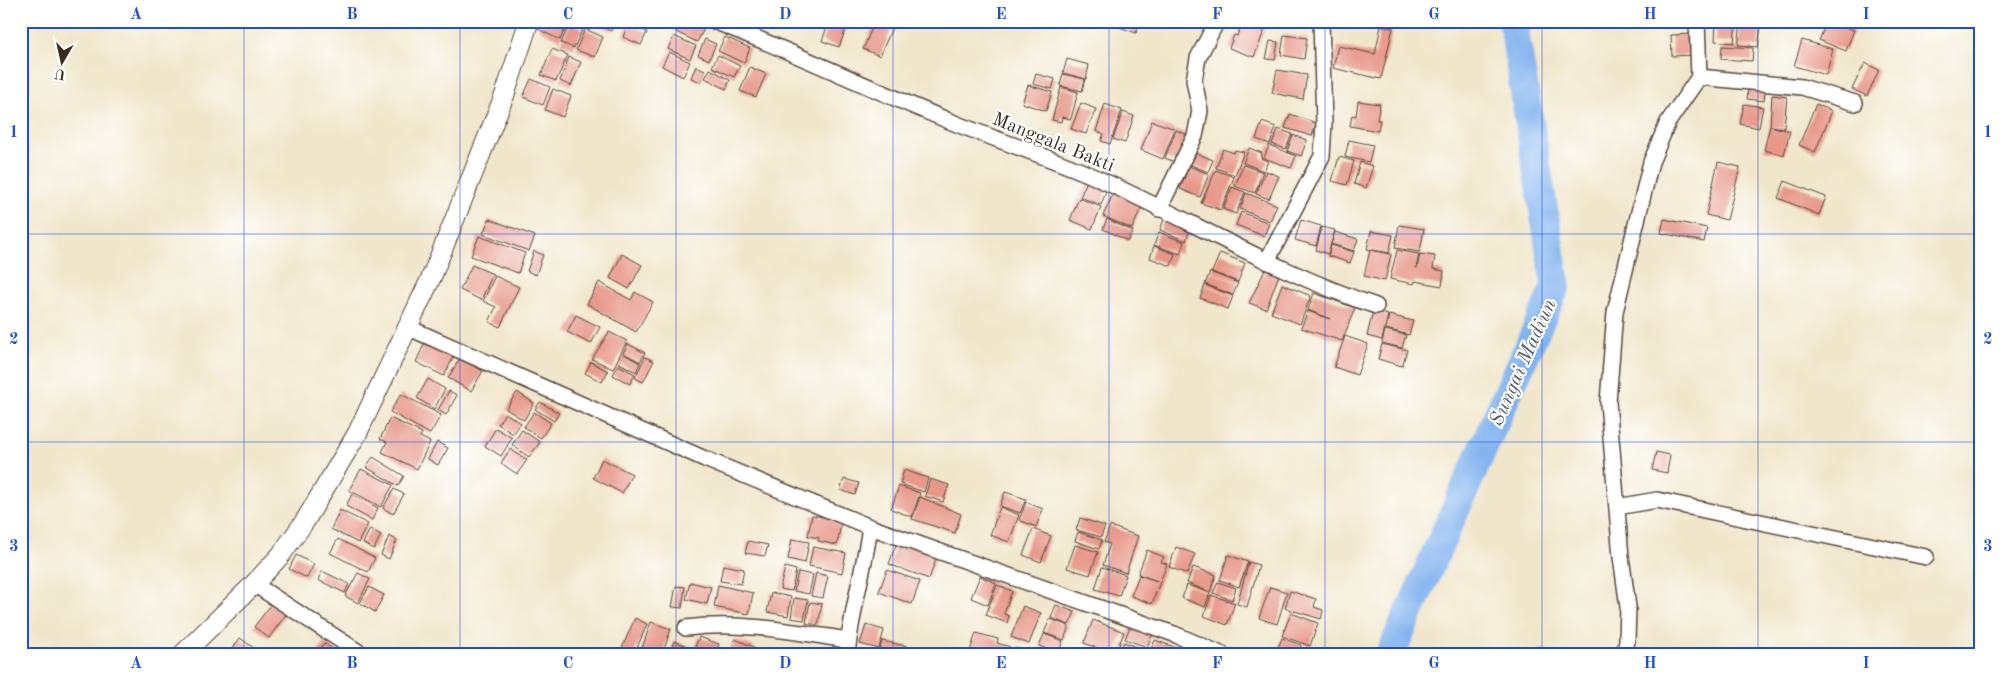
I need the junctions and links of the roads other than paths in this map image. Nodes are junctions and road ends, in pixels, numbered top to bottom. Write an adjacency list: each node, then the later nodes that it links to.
1 (530, 21): 11 (street)
2 (714, 21): 8 (street, Manggala Bakti)
3 (1217, 21): 8 (street)
4 (1321, 21): 9 (street)
5 (1698, 21): 6 (street)
6 (1699, 77): 7 (street); 12 (street)
7 (1855, 104)
8 (1159, 209): 9 (street, Manggala Bakti)
9 (1267, 261): 10 (street, Manggala Bakti)
10 (1376, 306)
11 (407, 327): 13 (street); 15 (street)
12 (1617, 507): 14 (street); 21 (street)
13 (870, 527): 17 (street); 20 (street)
14 (1926, 557)
15 (254, 584): 18 (street); 19 (street)
16 (686, 628): 17 (street)
17 (848, 647)
18 (182, 655)
19 (363, 655)
20 (1223, 655)
21 (1624, 655)

